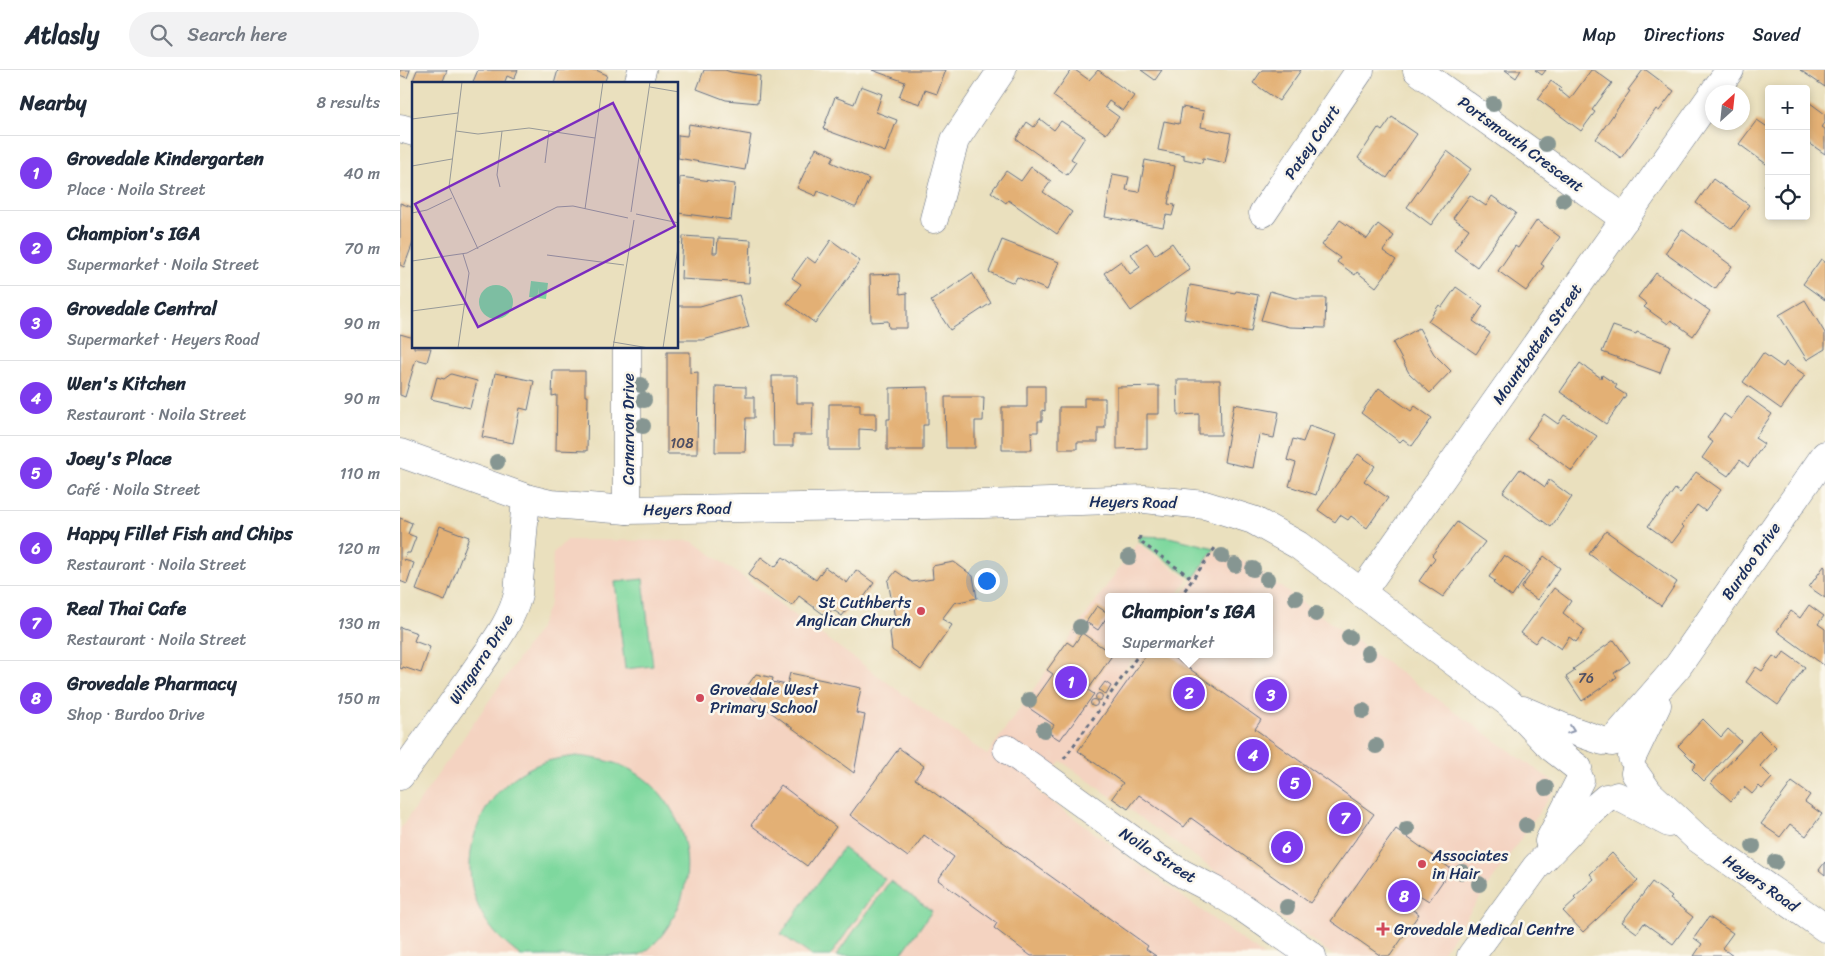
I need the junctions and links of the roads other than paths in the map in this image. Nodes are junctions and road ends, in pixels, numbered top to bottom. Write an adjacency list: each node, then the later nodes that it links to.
1 (1002, 70): 8 (street)
2 (1360, 70): 7 (street, Patey Court)
3 (1417, 70): 9 (street, Portsmouth Crescent)
4 (1730, 70): 5 (street, Mountbatten Street)
5 (1719, 85)
6 (1705, 105): 9 (street, Mountbatten Street)
7 (1263, 214)
8 (934, 219)
9 (1625, 219): 15 (street, Mountbatten Street)
10 (627, 349): 14 (street, Carnarvon Drive)
11 (400, 453): 13 (street, Heyers Road)
12 (1825, 455): 18 (street, Burdoo Drive)
13 (526, 498): 14 (street, Heyers Road); 20 (street, Wingarra Drive)
14 (627, 510): 15 (street, Heyers Road)
15 (1356, 589): 16 (street, Heyers Road)
16 (1510, 704): 18 (street, Heyers Road, one-way to 18); 19 (street, Heyers Road)
17 (1007, 749): 25 (street, Noila Street)
18 (1621, 753): 19 (street); 21 (street); 22 (street, Heyers Road)
19 (1579, 774): 21 (street, Heyers Road); 23 (street)
20 (400, 776)
21 (1611, 797): 22 (street, Heyers Road); 23 (street)
22 (1697, 838): 24 (street, Heyers Road)
23 (1536, 868): 26 (street)
24 (1825, 928)
25 (1312, 956)
26 (1471, 956)

